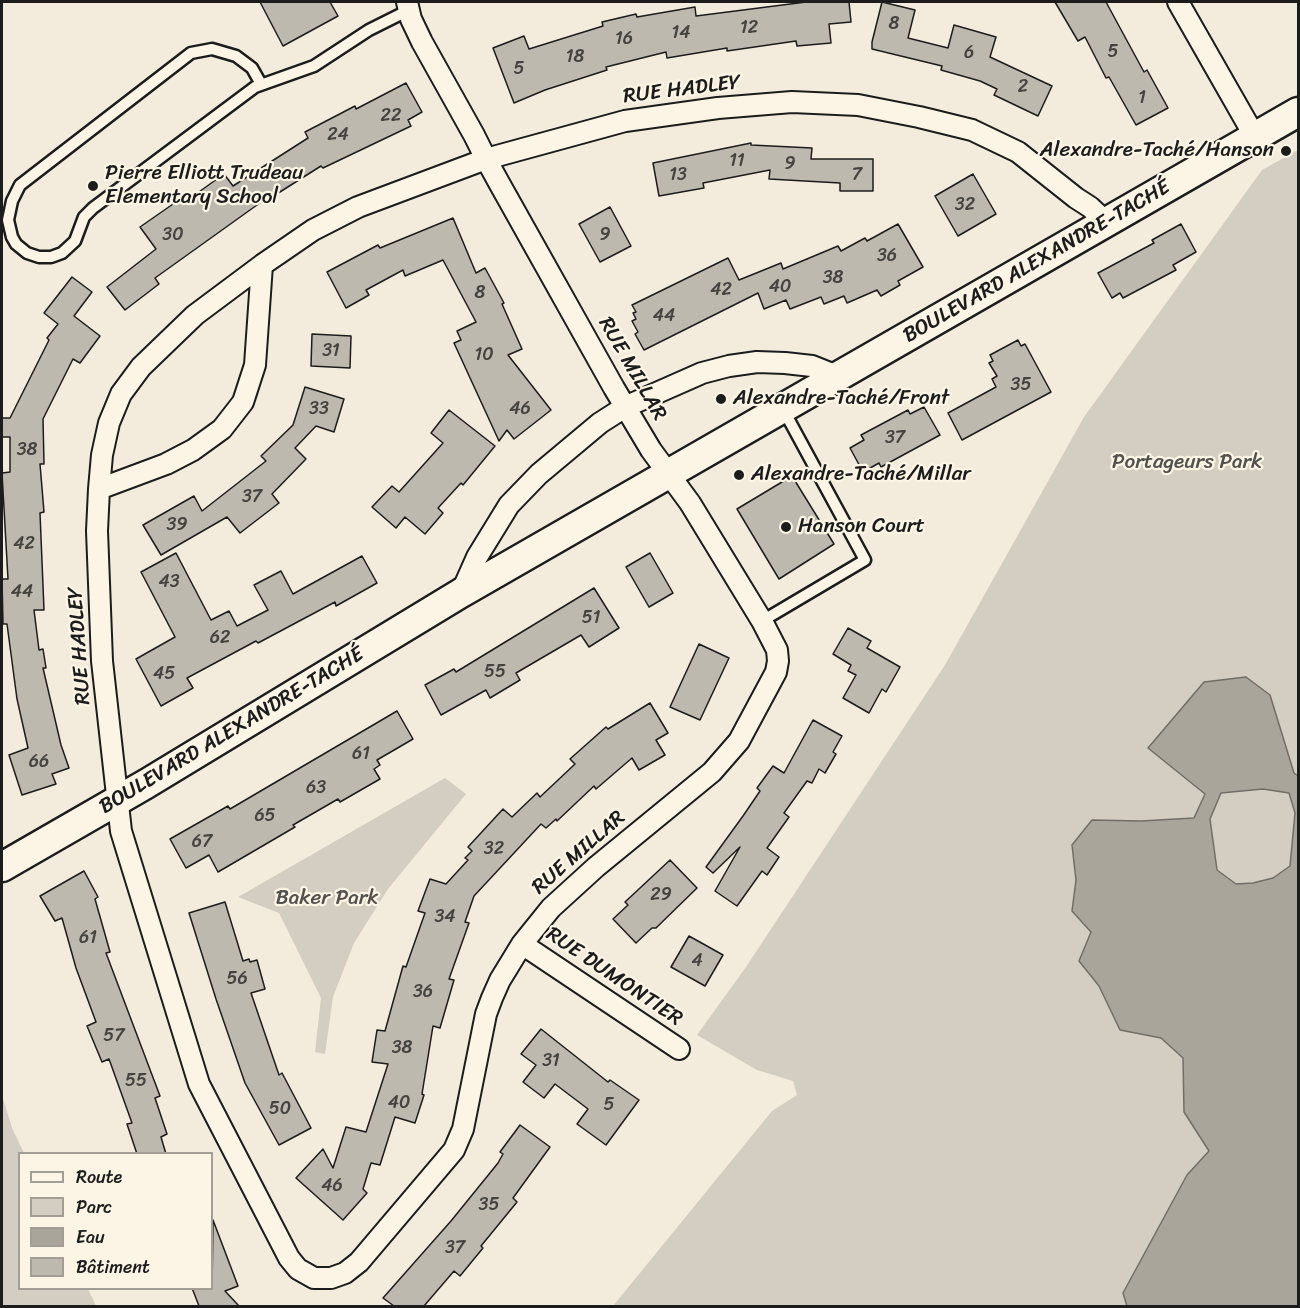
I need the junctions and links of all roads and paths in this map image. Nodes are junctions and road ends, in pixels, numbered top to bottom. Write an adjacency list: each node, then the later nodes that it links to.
1 (1178, 2): 5 (street)
2 (408, 6): 3 (lane); 6 (street, RUE MILLAR)
3 (261, 84): 3 (lane)
4 (1299, 112): 5 (main road, BOULEVARD ALEXANDRE-TACHÉ)
5 (1255, 137): 7 (main road, BOULEVARD ALEXANDRE-TACHÉ)
6 (486, 159): 7 (street, RUE HADLEY); 8 (street, RUE HADLEY); 10 (street, RUE MILLAR)
7 (1106, 222): 9 (main road, BOULEVARD ALEXANDRE-TACHÉ)
8 (262, 265): 13 (street, RUE HADLEY); 13 (street)
9 (837, 376): 10 (street); 11 (main road, BOULEVARD ALEXANDRE-TACHÉ)
10 (625, 407): 12 (street, RUE MILLAR); 14 (street)
11 (782, 408): 12 (main road, BOULEVARD ALEXANDRE-TACHÉ); 15 (lane)
12 (668, 474): 14 (main road, BOULEVARD ALEXANDRE-TACHÉ); 15 (street, RUE MILLAR)
13 (99, 489): 16 (street, RUE HADLEY)
14 (461, 594): 16 (main road, BOULEVARD ALEXANDRE-TACHÉ)
15 (762, 621): 18 (street, RUE MILLAR)
16 (118, 801): 17 (main road, BOULEVARD ALEXANDRE-TACHÉ); 18 (street, RUE MILLAR)
17 (2, 867)
18 (522, 944): 19 (street, RUE DUMONTIER)
19 (679, 1049)

